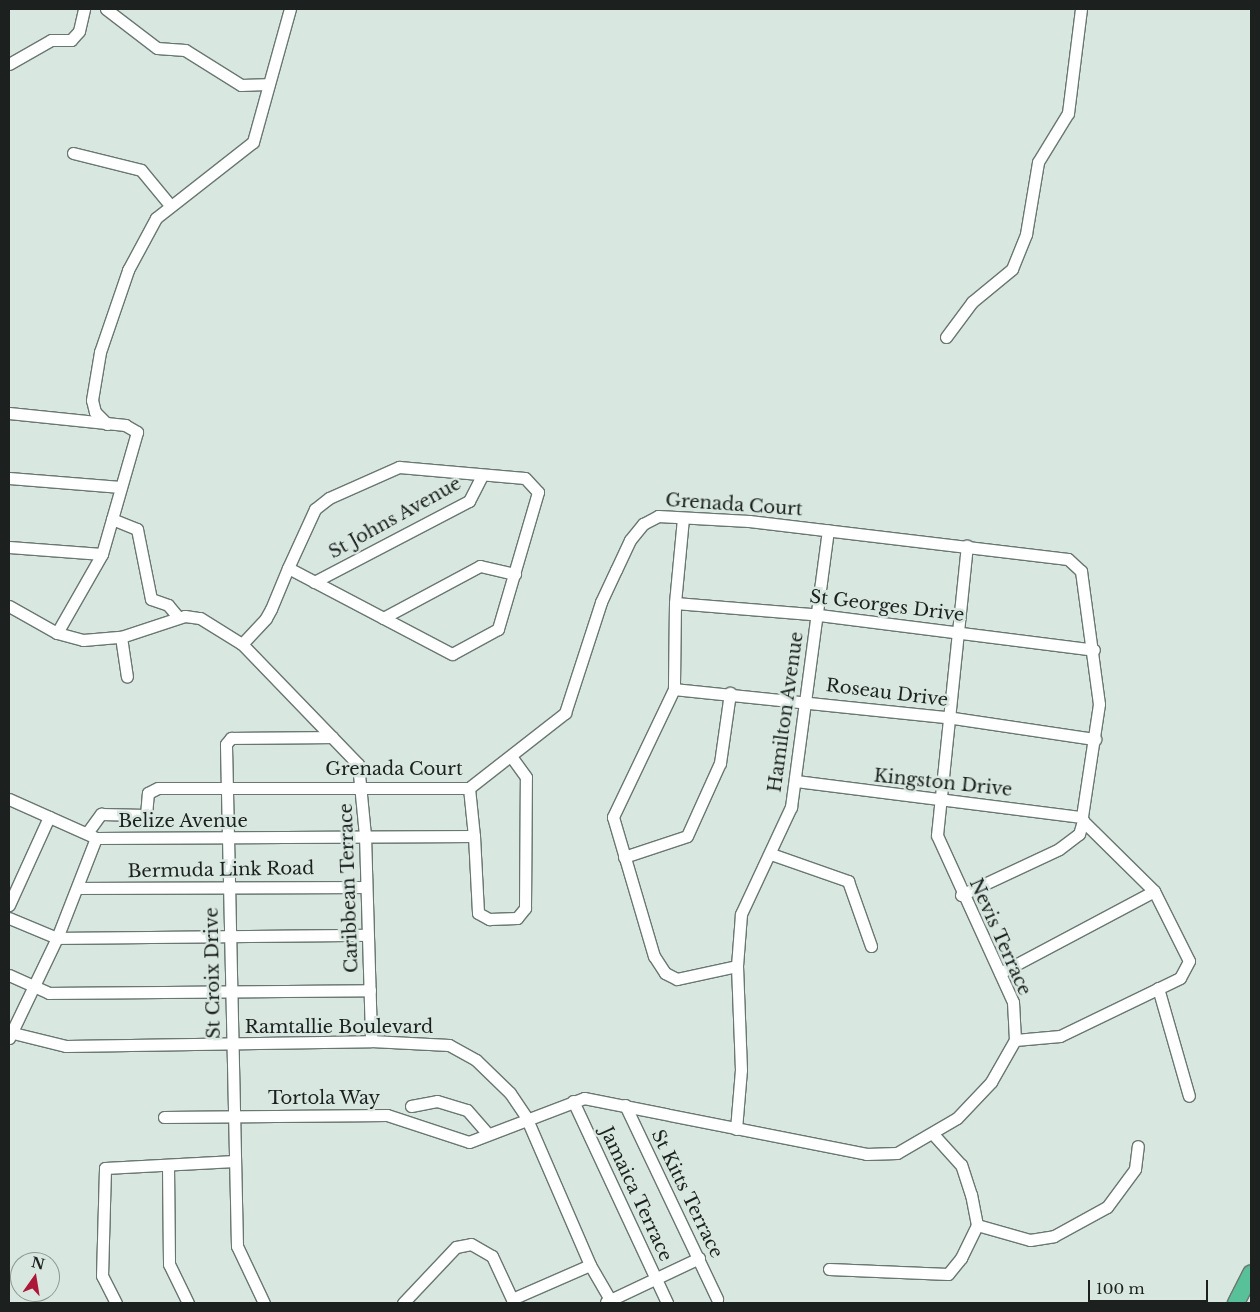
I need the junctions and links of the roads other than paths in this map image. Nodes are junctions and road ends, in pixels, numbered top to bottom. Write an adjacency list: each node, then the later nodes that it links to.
1 (84, 9): 5 (street)
2 (106, 9): 6 (street)
3 (290, 9): 6 (street)
4 (1081, 9): 9 (street)
5 (9, 64)
6 (266, 84): 8 (street)
7 (72, 153): 8 (street)
8 (170, 205): 11 (street)
9 (946, 337)
10 (9, 413): 11 (street)
11 (107, 424): 14 (street)
12 (482, 475): 21 (street); 22 (street); 23 (street, St Johns Avenue)
13 (9, 478): 14 (street)
14 (121, 487): 15 (street)
15 (112, 518): 20 (street); 27 (street)
16 (683, 518): 17 (street, Grenada Court); 24 (street); 41 (street, Grenada Court)
17 (828, 530): 18 (street, Grenada Court); 26 (street, Hamilton Avenue)
18 (968, 546): 29 (street, Nevis Terrace); 33 (street, Grenada Court)
19 (9, 548): 20 (street)
20 (102, 554): 30 (street)
21 (288, 568): 23 (street); 32 (street)
22 (515, 574): 28 (street); 28 (street)
23 (314, 582): 28 (street)
24 (675, 603): 26 (street, St Georges Drive); 35 (street)
25 (9, 606): 30 (street, Caribbean Terrace)
26 (818, 615): 29 (street, St Georges Drive); 37 (street, Hamilton Avenue)
27 (178, 617): 31 (street, Caribbean Terrace); 32 (street, Caribbean Terrace)
28 (383, 618)
29 (957, 632): 33 (street, St Georges Drive); 38 (street, Nevis Terrace)
30 (57, 633): 31 (street, Caribbean Terrace)
31 (121, 637): 34 (street)
32 (242, 644): 39 (street, Caribbean Terrace)
33 (1094, 650): 40 (street, Grenada Court)
34 (127, 678)
35 (674, 689): 36 (street, Roseau Drive); 55 (street)
36 (730, 693): 37 (street, Roseau Drive); 55 (street)
37 (807, 701): 38 (street, Roseau Drive); 42 (street, Hamilton Avenue)
38 (947, 717): 40 (street, Roseau Drive); 47 (street, Nevis Terrace)
39 (332, 736): 43 (street, Caribbean Terrace); 44 (street, St Croix Drive)
40 (1095, 739): 49 (street, Grenada Court)
41 (512, 758): 45 (street, Grenada Court); 52 (street)
42 (796, 781): 47 (street, Kingston Drive); 54 (street, Hamilton Avenue)
43 (363, 786): 44 (street, Grenada Court); 45 (street, Grenada Court); 50 (street, Caribbean Terrace)
44 (226, 788): 51 (street, Grenada Court); 53 (street, St Croix Drive)
45 (470, 788): 52 (street)
46 (9, 799): 48 (street, Belize Avenue)
47 (938, 799): 49 (street, Kingston Drive); 60 (street, Nevis Terrace)
48 (49, 817): 51 (street, Belize Avenue); 61 (street)
49 (1083, 819): 59 (street); 60 (street, Grenada Court)
50 (365, 835): 52 (street, Belize Avenue); 53 (street, Belize Avenue); 56 (street, Caribbean Terrace)
51 (91, 836): 53 (street, Belize Avenue); 57 (street)
52 (474, 836)
53 (228, 839): 58 (street, St Croix Drive)
54 (771, 854): 66 (street); 67 (street, Hamilton Avenue)
55 (624, 857): 67 (street)
56 (366, 887): 58 (street, Bermuda Link Road); 63 (street, Caribbean Terrace)
57 (77, 888): 58 (street, Bermuda Link Road); 64 (street)
58 (229, 888): 65 (street, St Croix Drive)
59 (1154, 891): 68 (street); 72 (street)
60 (962, 895): 68 (street, Nevis Terrace)
61 (9, 905)
62 (9, 918): 64 (street)
63 (367, 935): 65 (street); 73 (street, Caribbean Terrace)
64 (57, 938): 65 (street); 70 (street)
65 (230, 939): 71 (street, St Croix Drive)
66 (871, 946)
67 (737, 966): 85 (street, Hamilton Avenue)
68 (1000, 973): 75 (street, Nevis Terrace)
69 (9, 974): 70 (street)
70 (33, 986): 71 (street); 74 (street)
71 (231, 988): 73 (street); 77 (street, St Croix Drive)
72 (1158, 988): 75 (street); 78 (street)
73 (370, 990): 76 (street, Caribbean Terrace)
74 (10, 1034): 77 (street, Ramtallie Boulevard)
75 (1015, 1040): 87 (street)
76 (371, 1041): 77 (street, Ramtallie Boulevard); 84 (street, Ramtallie Boulevard)
77 (232, 1044): 82 (street, St Croix Drive)
78 (1189, 1096)
79 (574, 1101): 80 (street); 84 (street); 96 (street, Jamaica Terrace)
80 (625, 1105): 85 (street); 92 (street, St Kitts Terrace)
81 (411, 1106): 86 (street)
82 (234, 1116): 83 (street, Tortola Way); 86 (street, Tortola Way); 89 (street, St Croix Drive)
83 (164, 1117)
84 (526, 1117): 86 (street, Tortola Way); 93 (street, Ramtallie Boulevard)
85 (736, 1129): 87 (street)
86 (488, 1134)
87 (933, 1134): 91 (street)
88 (1138, 1146): 91 (street)
89 (235, 1161): 90 (street); 102 (street, St Croix Drive)
90 (168, 1166): 100 (street); 101 (street)
91 (977, 1225): 94 (street)
92 (699, 1258): 96 (street); 97 (street, St Kitts Terrace)
93 (590, 1265): 98 (street); 99 (street, Ramtallie Boulevard)
94 (829, 1269)
95 (1251, 1274): 105 (highway)
96 (656, 1278): 99 (street); 104 (street, Jamaica Terrace)
97 (717, 1299)
98 (508, 1301): 103 (street)
99 (609, 1302)
100 (116, 1303)
101 (188, 1303)
102 (264, 1303)
103 (403, 1303)
104 (667, 1303)
105 (1236, 1303)

